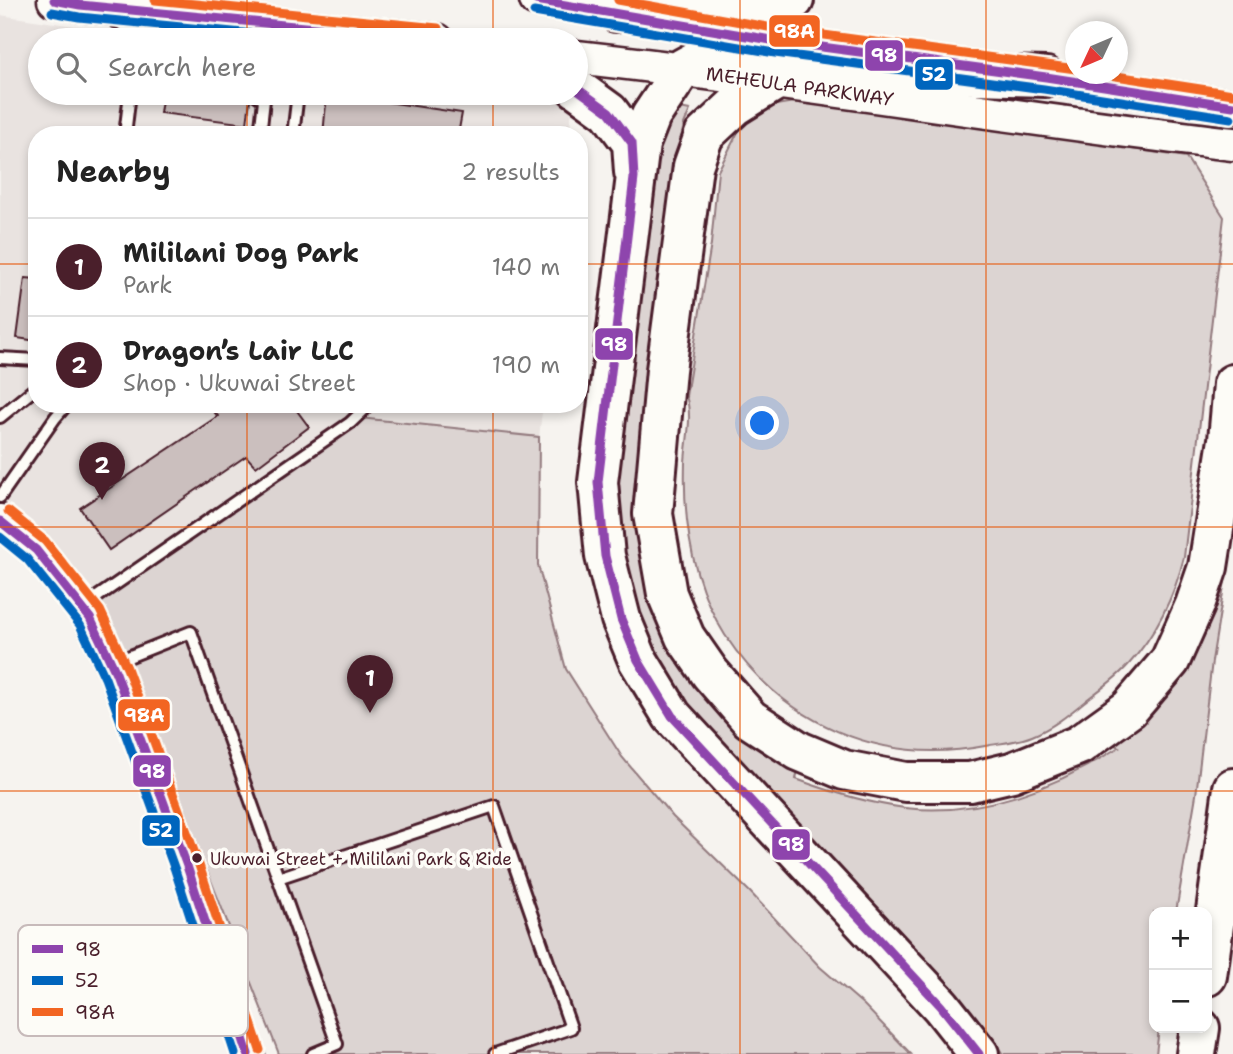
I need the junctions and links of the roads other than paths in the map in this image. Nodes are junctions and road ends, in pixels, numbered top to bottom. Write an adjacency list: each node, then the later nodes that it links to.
1 (536, 0): 4 (main road)
2 (794, 0): 4 (highway)
3 (67, 2): 5 (lane); 6 (main road)
4 (616, 12): 9 (main road)
5 (127, 28)
6 (320, 28)
7 (588, 58): 8 (main road, MEHEULA PARKWAY)
8 (683, 68): 9 (highway); 10 (main road, MEHEULA PARKWAY); 20 (highway)
9 (1045, 77): 15 (main road)
10 (772, 83): 19 (main road, MEHEULA PARKWAY); 23 (highway)
11 (588, 97): 20 (highway)
12 (129, 105): 16 (lane)
13 (263, 105): 17 (lane)
14 (297, 105): 18 (lane)
15 (1231, 106)
16 (126, 126)
17 (261, 126)
18 (294, 126)
19 (1225, 143)
20 (634, 178): 42 (highway)
21 (0, 358): 22 (lane)
22 (28, 360)
23 (1233, 384)
24 (28, 394): 27 (lane)
25 (59, 413): 28 (lane)
26 (361, 413): 30 (lane)
27 (0, 417)
28 (0, 497)
29 (0, 521): 30 (main road)
30 (81, 608): 31 (main road)
31 (111, 664): 33 (lane); 34 (main road)
32 (1233, 788): 35 (highway)
33 (278, 878): 38 (lane); 41 (lane)
34 (206, 925)
35 (1208, 970)
36 (1199, 1033): 43 (highway)
37 (242, 1036): 39 (main road)
38 (339, 1049): 40 (lane)
39 (248, 1054)
40 (313, 1054)
41 (495, 1054)
42 (979, 1054)
43 (1196, 1054)

